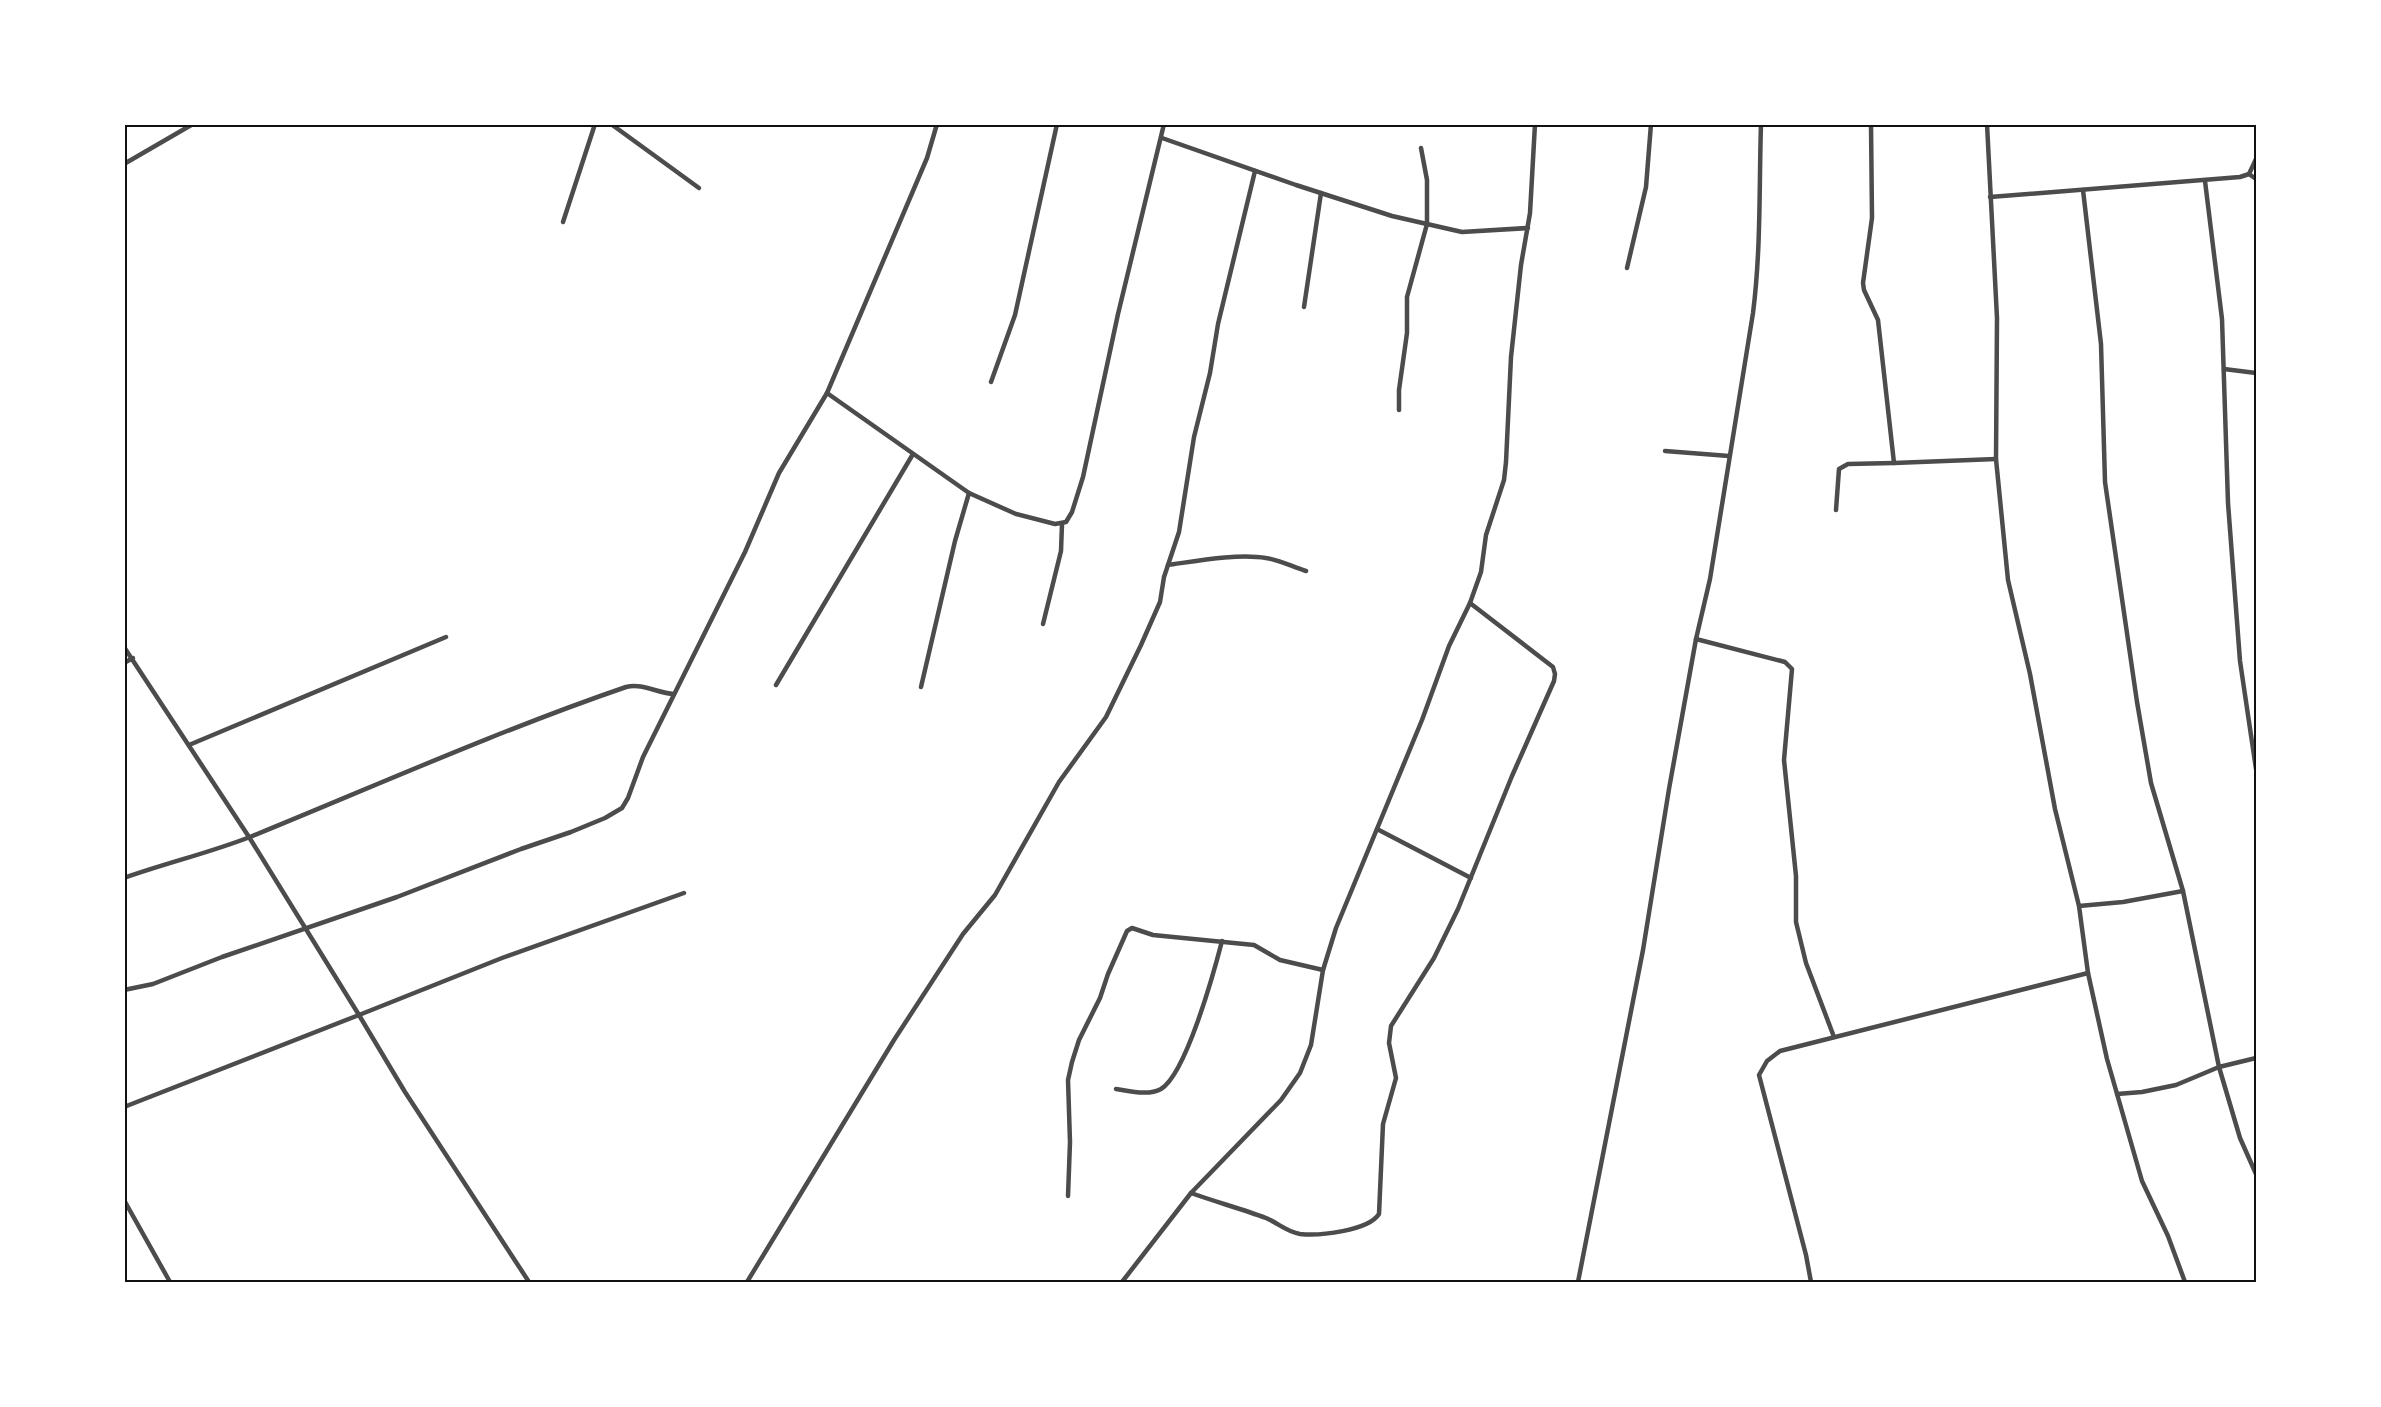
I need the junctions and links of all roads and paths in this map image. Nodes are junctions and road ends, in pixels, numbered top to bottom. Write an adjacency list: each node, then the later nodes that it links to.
1 (193, 124): 15 (street)
2 (595, 124): 24 (street)
3 (611, 124): 20 (street)
4 (938, 124): 32 (street)
5 (1057, 124): 31 (street)
6 (1164, 124): 12 (street)
7 (1535, 124): 26 (street)
8 (1651, 124): 27 (street)
9 (1761, 124): 36 (street)
10 (1871, 124): 38 (street)
11 (1987, 124): 23 (street)
12 (1162, 138): 16 (street); 41 (street)
13 (1421, 148): 25 (street)
14 (2256, 159): 17 (street)
15 (124, 164)
16 (1255, 171): 22 (street); 42 (street)
17 (2249, 174): 18 (street); 19 (street)
18 (2256, 179)
19 (2205, 181): 21 (street); 29 (street)
20 (699, 188)
21 (2084, 190): 23 (street); 60 (street)
22 (1321, 193): 25 (street); 28 (street)
23 (1990, 197): 37 (street)
24 (563, 222)
25 (1426, 224): 26 (street); 33 (street)
26 (1528, 228): 44 (street)
27 (1627, 268)
28 (1304, 308)
29 (2224, 369): 30 (street); 55 (street)
30 (2256, 373)
31 (991, 382)
32 (827, 393): 35 (street); 53 (street)
33 (1399, 410)
34 (1665, 451): 36 (street)
35 (913, 454): 39 (street); 51 (street)
36 (1730, 456): 47 (street)
37 (1996, 459): 38 (street); 62 (street)
38 (1894, 463): 40 (street)
39 (969, 494): 41 (street); 52 (street)
40 (1836, 510)
41 (1062, 524): 45 (street)
42 (1168, 566): 43 (street); 81 (street)
43 (1306, 571)
44 (1470, 603): 56 (street); 58 (street)
45 (1043, 624)
46 (446, 637): 54 (street)
47 (1696, 639): 69 (street); 83 (street)
48 (124, 646): 49 (street)
49 (133, 658): 50 (street); 54 (street)
50 (124, 663)
51 (776, 685)
52 (921, 687)
53 (674, 694): 57 (street); 63 (street)
54 (189, 745): 57 (street)
55 (2256, 769)
56 (1377, 829): 58 (street); 65 (street)
57 (249, 837): 59 (street); 63 (street)
58 (1471, 878): 76 (street)
59 (124, 879)
60 (2182, 891): 62 (street); 71 (street)
61 (684, 893): 68 (street)
62 (2079, 906): 66 (street)
63 (306, 928): 67 (street); 68 (street)
64 (1222, 941): 65 (street); 72 (street); 77 (street)
65 (1323, 970): 76 (street)
66 (2088, 973): 69 (street); 73 (street)
67 (124, 990)
68 (359, 1015): 74 (street); 80 (street)
69 (1834, 1037): 84 (street)
70 (2256, 1058): 71 (street)
71 (2219, 1067): 73 (street); 75 (street)
72 (1116, 1089)
73 (2117, 1094): 85 (street)
74 (124, 1107)
75 (2256, 1174)
76 (1191, 1193): 82 (street)
77 (1068, 1196)
78 (124, 1200): 79 (street)
79 (170, 1282)
80 (528, 1282)
81 (747, 1282)
82 (1122, 1282)
83 (1578, 1282)
84 (1811, 1282)
85 (2185, 1282)

